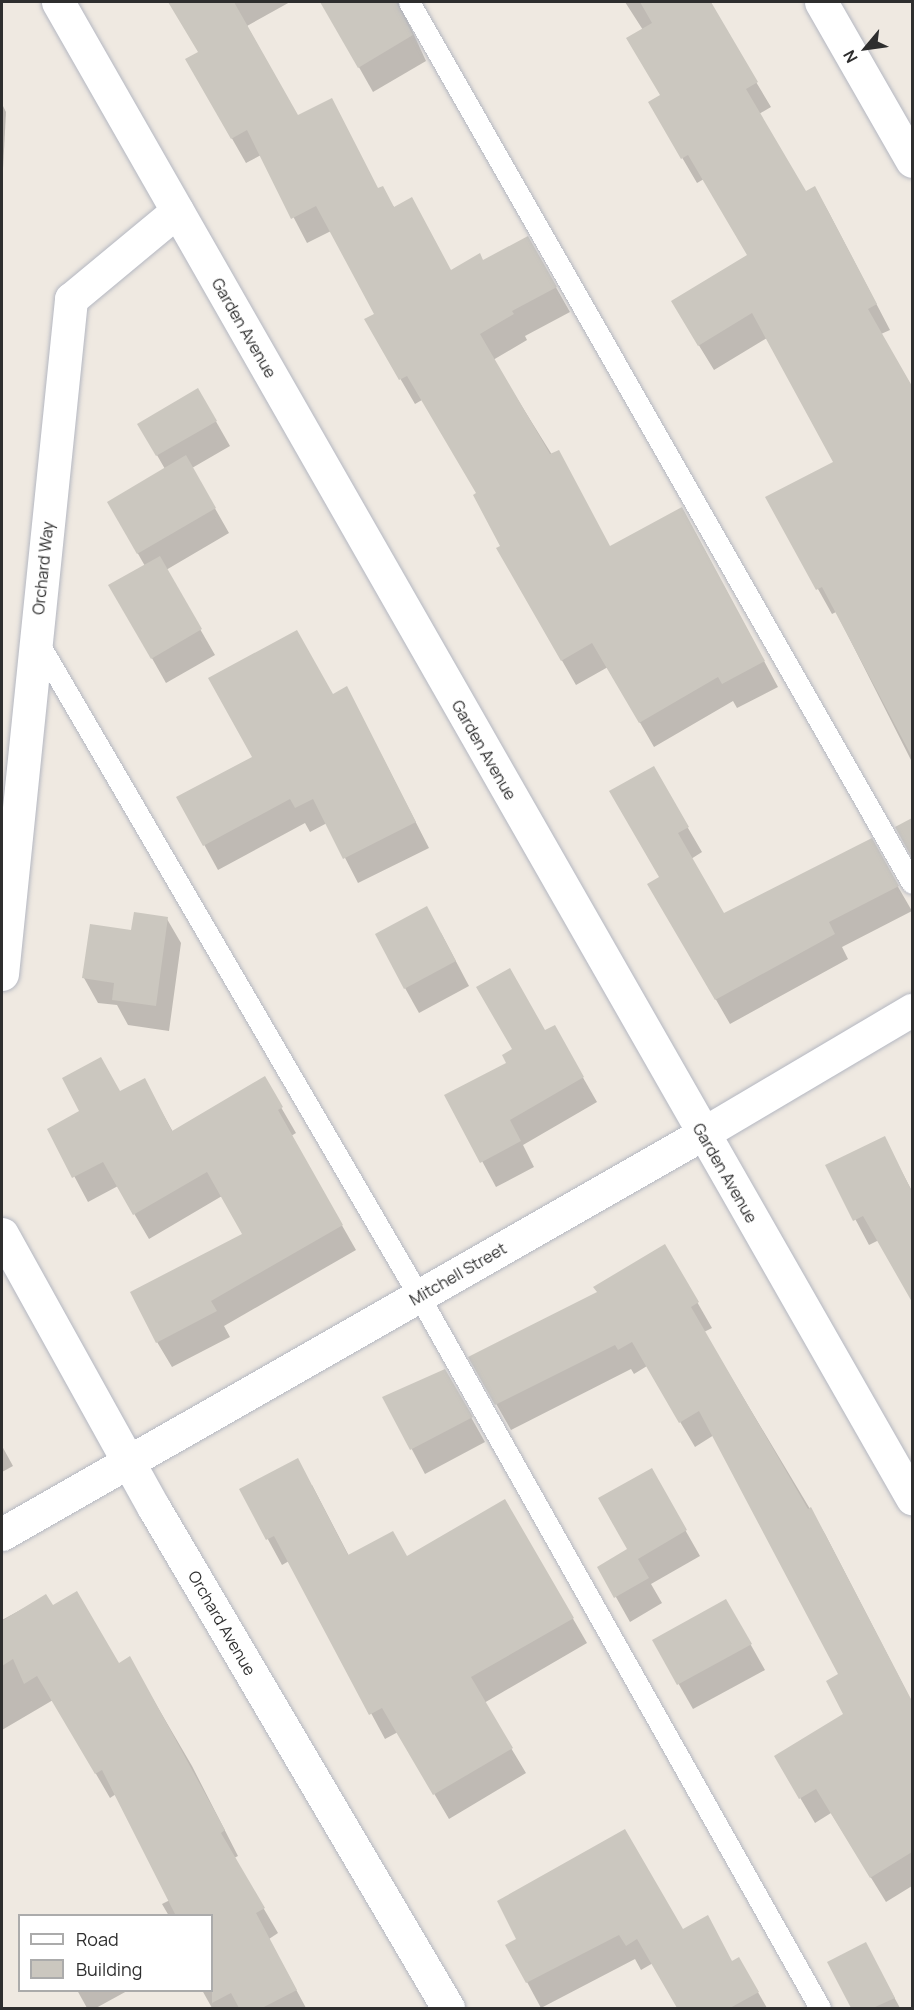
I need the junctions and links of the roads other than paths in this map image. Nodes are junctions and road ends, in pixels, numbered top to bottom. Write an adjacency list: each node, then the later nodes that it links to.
1 (58, 2): 5 (street, Garden Avenue)
2 (409, 2): 7 (lane)
3 (821, 2): 4 (street)
4 (912, 161)
5 (177, 211): 6 (street, Orchard Way); 11 (street, Garden Avenue)
6 (36, 639): 8 (street, Orchard Way); 13 (lane)
7 (912, 883)
8 (4, 926): 9 (street, Orchard Way)
9 (2, 974)
10 (912, 1010): 11 (street, Mitchell Street)
11 (702, 1134): 13 (street, Mitchell Street); 15 (street, Garden Avenue)
12 (2, 1234): 14 (street, Orchard Avenue)
13 (419, 1296): 14 (street, Mitchell Street); 18 (lane)
14 (128, 1462): 16 (street, Mitchell Street); 17 (street, Orchard Avenue)
15 (912, 1498)
16 (2, 1534)
17 (448, 2008)
18 (820, 2008)

